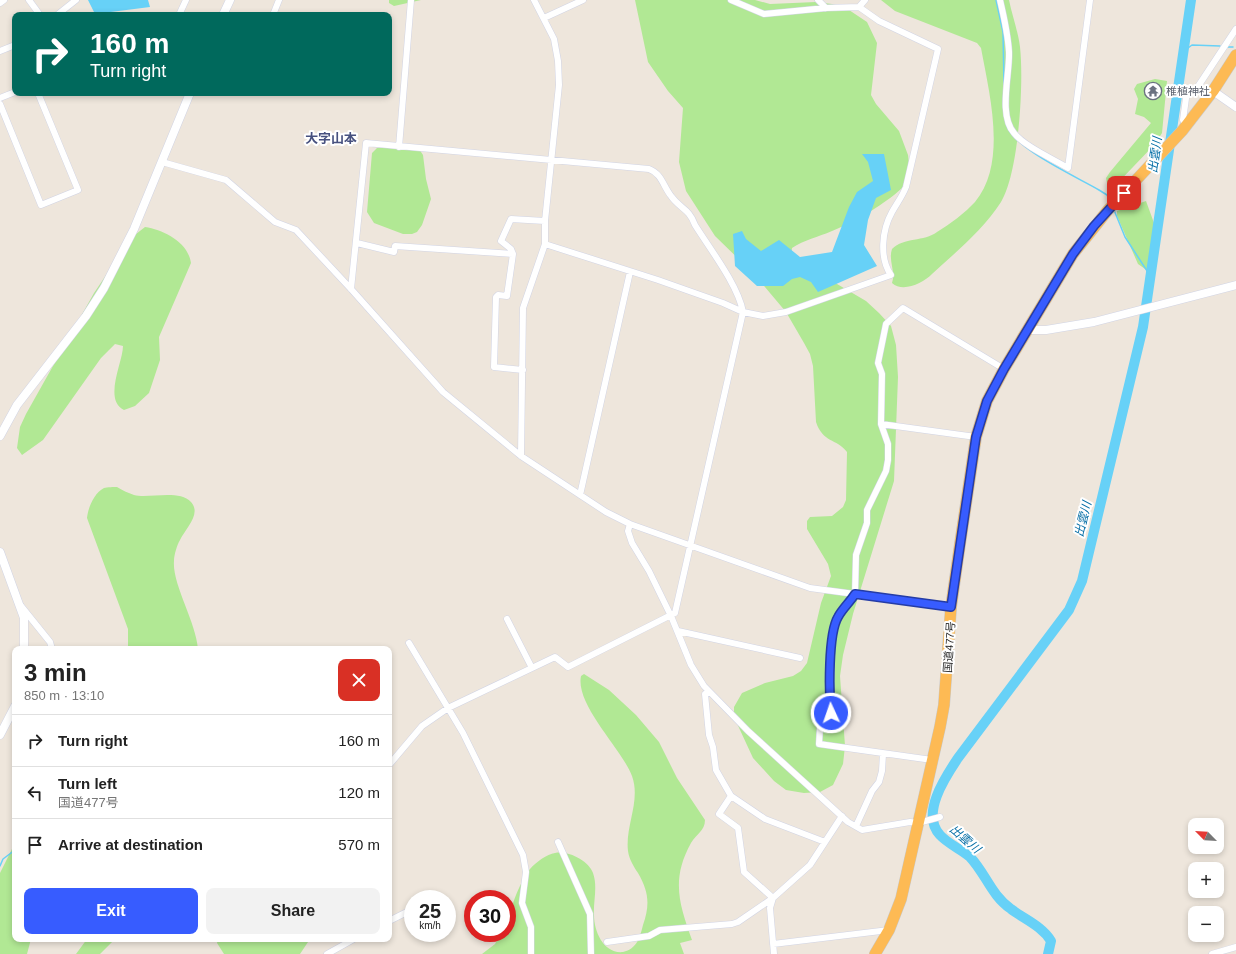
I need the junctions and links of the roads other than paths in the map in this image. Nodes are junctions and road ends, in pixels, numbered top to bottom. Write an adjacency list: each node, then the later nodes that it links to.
1 (4, 0): 15 (street)
2 (29, 0): 18 (street)
3 (76, 0): 19 (street)
4 (186, 0): 20 (street)
5 (230, 0): 21 (street)
6 (279, 0): 22 (street)
7 (411, 0): 36 (street)
8 (583, 0): 23 (street)
9 (731, 0): 17 (street)
10 (818, 0): 17 (street)
11 (865, 0): 16 (street)
12 (1000, 0): 13 (street)
13 (1090, 0)
14 (535, 1): 23 (street)
15 (0, 3)
16 (859, 7): 17 (street); 46 (street)
17 (826, 8)
18 (38, 12)
19 (61, 12)
20 (180, 12)
21 (224, 12)
22 (274, 12)
23 (544, 18): 37 (street)
24 (1236, 29): 35 (street)
25 (12, 46): 26 (street)
26 (0, 51)
27 (1236, 55): 28 (highway, 国道477号)
28 (1213, 90): 34 (street); 35 (highway, 国道477号)
29 (12, 93): 32 (street)
30 (39, 96): 33 (street)
31 (189, 96): 38 (street)
32 (0, 98)
33 (0, 104)
34 (1236, 107)
35 (1184, 128): 47 (highway, 国道477号)
36 (399, 147): 37 (street); 40 (street)
37 (550, 160): 39 (street); 46 (street)
38 (162, 162): 45 (street); 51 (street)
39 (545, 221): 41 (street); 42 (street)
40 (357, 244): 42 (street); 45 (street)
41 (545, 244): 43 (street); 49 (street)
42 (512, 254): 49 (street)
43 (630, 272): 46 (street); 54 (street)
44 (1236, 285): 47 (street)
45 (351, 289): 53 (street)
46 (743, 312): 56 (street)
47 (1027, 330): 48 (highway, 国道477号)
48 (1004, 369): 50 (street); 52 (highway, 国道477号)
49 (522, 370): 53 (street)
50 (881, 424): 52 (street); 58 (street)
51 (0, 436)
52 (976, 437): 60 (highway, 国道477号)
53 (521, 456): 54 (street)
54 (580, 495): 55 (street)
55 (630, 524): 56 (street); 61 (street)
56 (690, 545): 58 (street); 61 (street)
57 (0, 552): 59 (street)
58 (855, 594): 60 (street); 73 (street)
59 (20, 605): 65 (street); 66 (street)
60 (951, 607): 74 (highway, 国道477号)
61 (671, 616): 63 (street); 68 (street)
62 (507, 619): 68 (street)
63 (678, 631): 67 (street); 69 (street)
64 (409, 643): 70 (street)
65 (24, 646)
66 (51, 646)
67 (800, 658)
68 (532, 668): 70 (street)
69 (709, 692): 76 (street); 77 (street)
70 (448, 708): 75 (street); 93 (street)
71 (12, 712): 72 (street)
72 (0, 735)
73 (883, 754): 74 (street); 80 (street)
74 (932, 760): 79 (highway, 国道477号)
75 (392, 762)
76 (731, 796): 82 (street); 83 (street)
77 (842, 816): 80 (street); 82 (street)
78 (940, 817): 79 (street)
79 (923, 821): 80 (street); 86 (highway, 国道477号)
80 (856, 826)
81 (558, 842): 94 (street)
82 (825, 842): 83 (street)
83 (773, 898): 88 (street); 89 (street)
84 (404, 914): 85 (street)
85 (392, 920)
86 (889, 930): 89 (street); 96 (highway, 国道477号)
87 (349, 942): 92 (street)
88 (607, 942)
89 (773, 944): 95 (street)
90 (1236, 947): 91 (street)
91 (1222, 952): 97 (street)
92 (327, 954)
93 (531, 954)
94 (591, 954)
95 (774, 954)
96 (875, 954)
97 (1212, 954)

